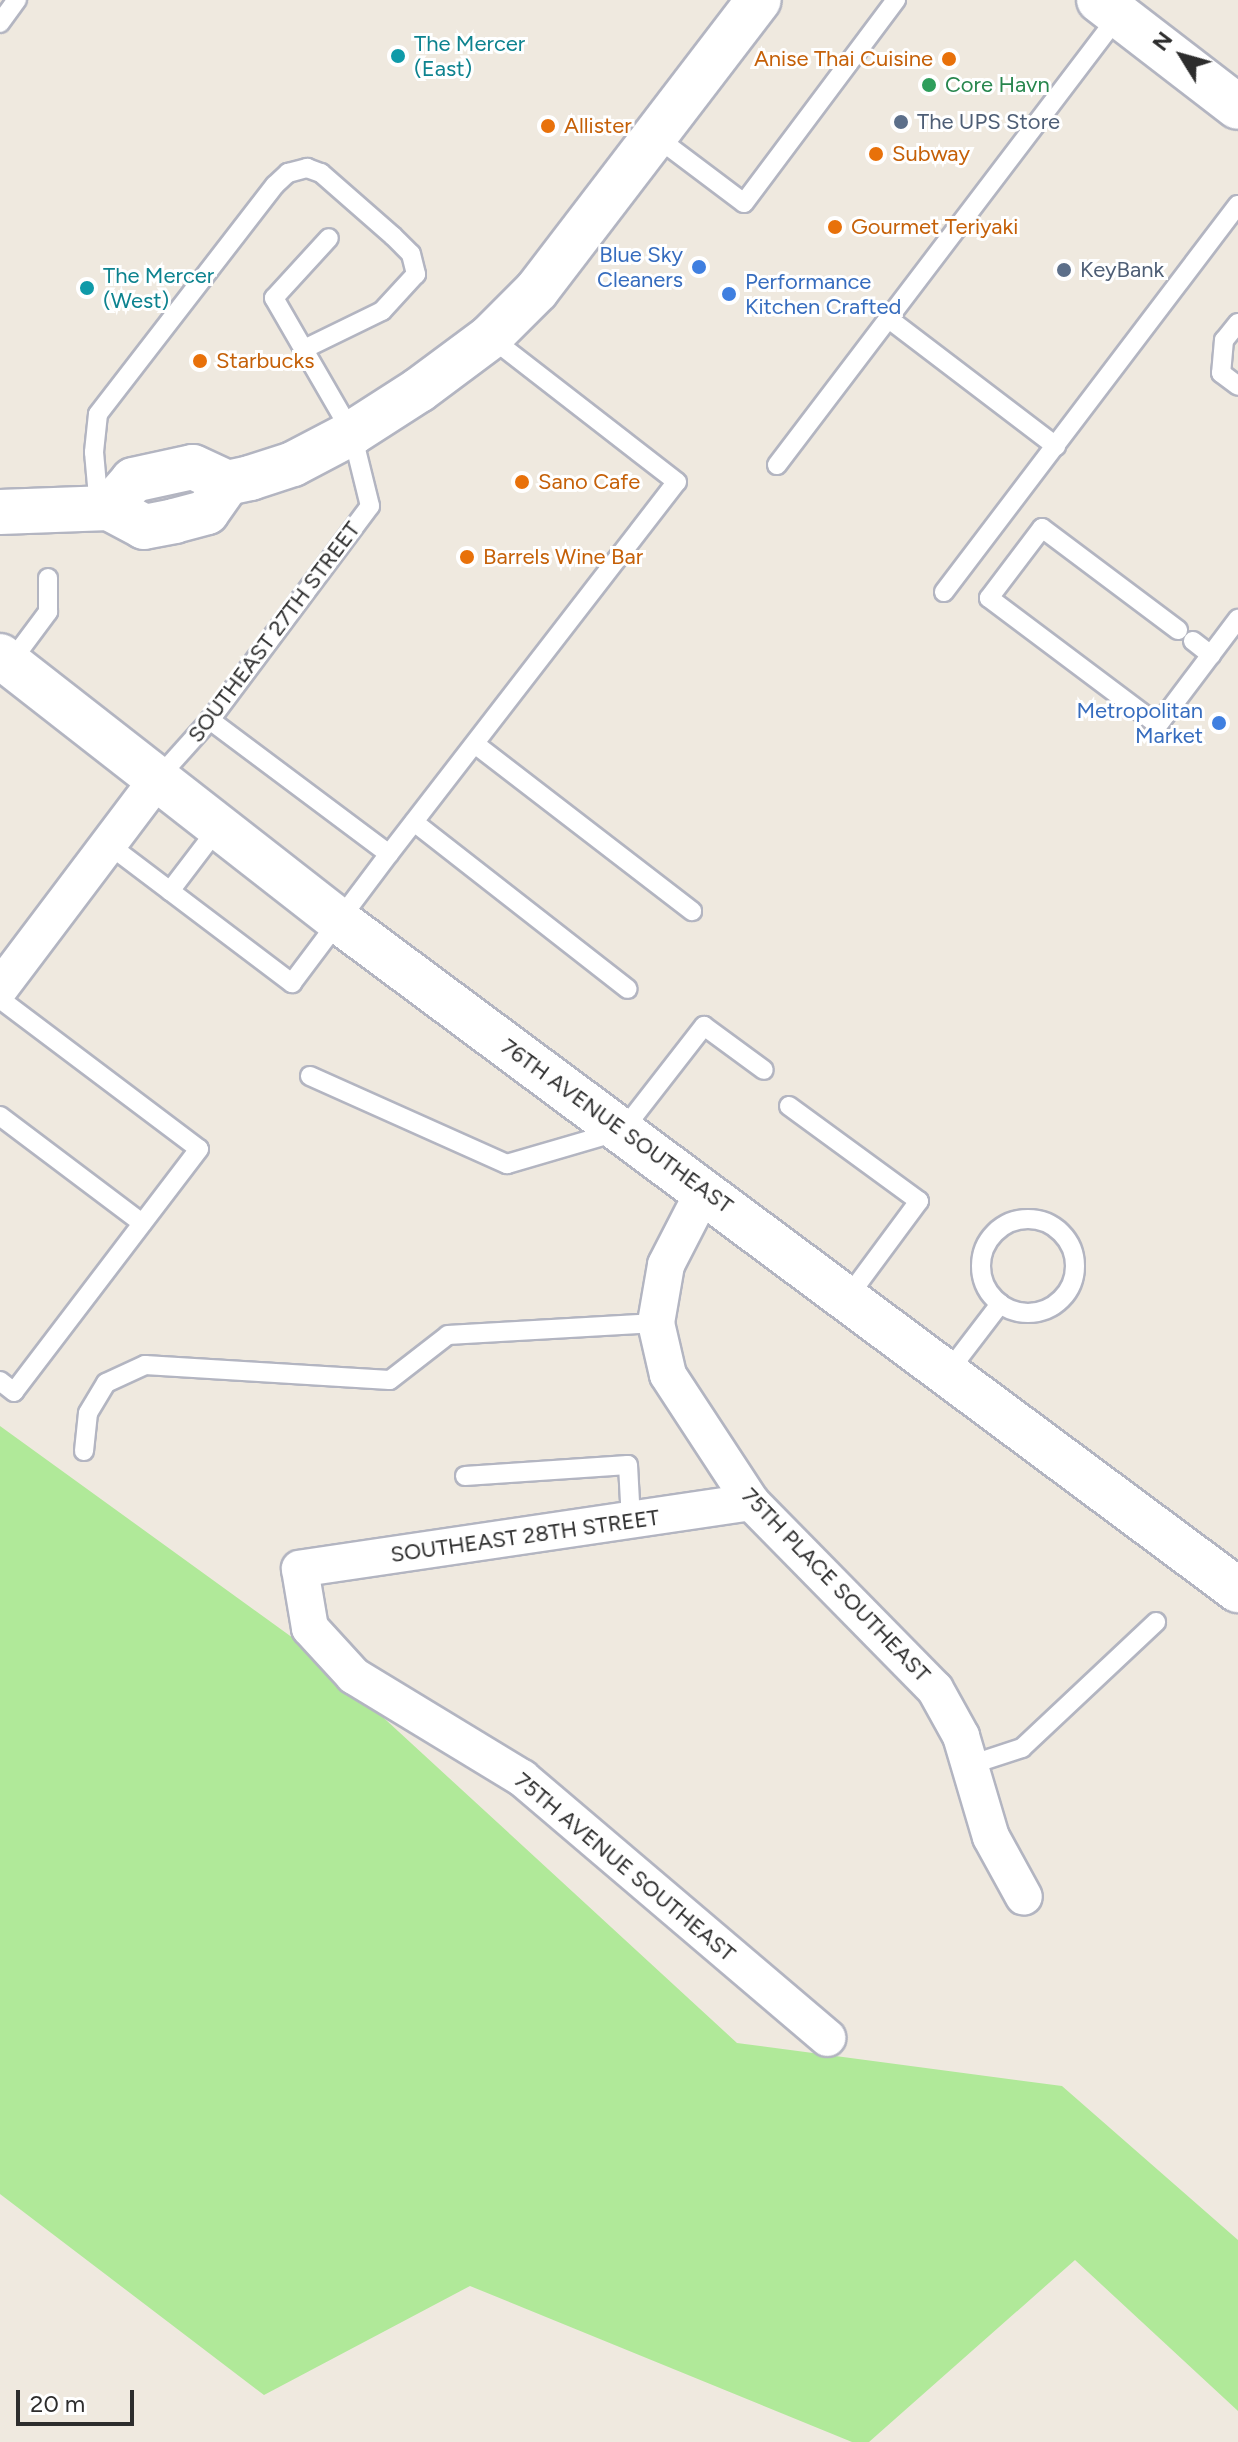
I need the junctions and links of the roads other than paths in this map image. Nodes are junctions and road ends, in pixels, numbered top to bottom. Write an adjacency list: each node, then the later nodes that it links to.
1 (17, 0): 5 (lane)
2 (759, 0): 7 (street)
3 (896, 0): 7 (lane)
4 (1109, 8): 6 (street); 10 (lane)
5 (0, 23)
6 (1238, 107)
7 (655, 136): 12 (street)
8 (1238, 205): 16 (lane)
9 (329, 238): 13 (lane)
10 (889, 319): 16 (lane); 17 (lane)
11 (1238, 323): 14 (lane)
12 (490, 337): 15 (street); 26 (lane)
13 (306, 348): 15 (lane); 18 (lane)
14 (1238, 386)
15 (352, 433): 18 (street); 25 (lane, SOUTHEAST 27TH STREET)
16 (1056, 446): 21 (lane)
17 (777, 465)
18 (104, 510): 19 (street)
19 (0, 512)
20 (48, 578): 24 (lane)
21 (944, 592)
22 (1238, 619): 23 (lane)
23 (1211, 655): 23 (lane)
24 (5, 660): 27 (street, 76TH AVENUE SOUTHEAST)
25 (210, 720): 27 (lane, SOUTHEAST 27TH STREET); 31 (lane)
26 (475, 744): 28 (lane); 33 (lane)
27 (158, 778): 29 (street, 76TH AVENUE SOUTHEAST); 30 (street, SOUTHEAST 27TH STREET)
28 (414, 822): 31 (lane); 36 (lane)
29 (218, 828): 32 (lane); 34 (street, 76TH AVENUE SOUTHEAST)
30 (108, 844): 32 (lane); 35 (street, SOUTHEAST 27TH STREET)
31 (389, 854): 34 (lane)
32 (170, 891): 34 (lane)
33 (692, 911)
34 (339, 921): 42 (street, 76TH AVENUE SOUTHEAST)
35 (0, 988)
36 (628, 989)
37 (0, 999): 44 (lane)
38 (764, 1070): 42 (lane)
39 (310, 1076): 42 (lane)
40 (789, 1106): 45 (lane)
41 (0, 1116): 44 (lane)
42 (623, 1130): 43 (street, 76TH AVENUE SOUTHEAST)
43 (705, 1189): 45 (street, 76TH AVENUE SOUTHEAST); 47 (street)
44 (142, 1223): 49 (lane)
45 (848, 1297): 48 (street, 76TH AVENUE SOUTHEAST)
46 (1000, 1304): 46 (lane); 48 (lane)
47 (656, 1323): 50 (lane); 52 (street, 75TH PLACE SOUTHEAST)
48 (948, 1372): 55 (street, 76TH AVENUE SOUTHEAST)
49 (0, 1381)
50 (84, 1451)
51 (465, 1476): 53 (lane)
52 (751, 1502): 53 (street, SOUTHEAST 28TH STREET); 57 (street, 75TH PLACE SOUTHEAST)
53 (631, 1520): 54 (street, SOUTHEAST 28TH STREET)
54 (300, 1569): 59 (street, 75TH AVENUE SOUTHEAST)
55 (1238, 1590)
56 (1156, 1622): 57 (lane)
57 (970, 1765): 58 (street, 75TH PLACE SOUTHEAST)
58 (1024, 1897)
59 (827, 2038)

